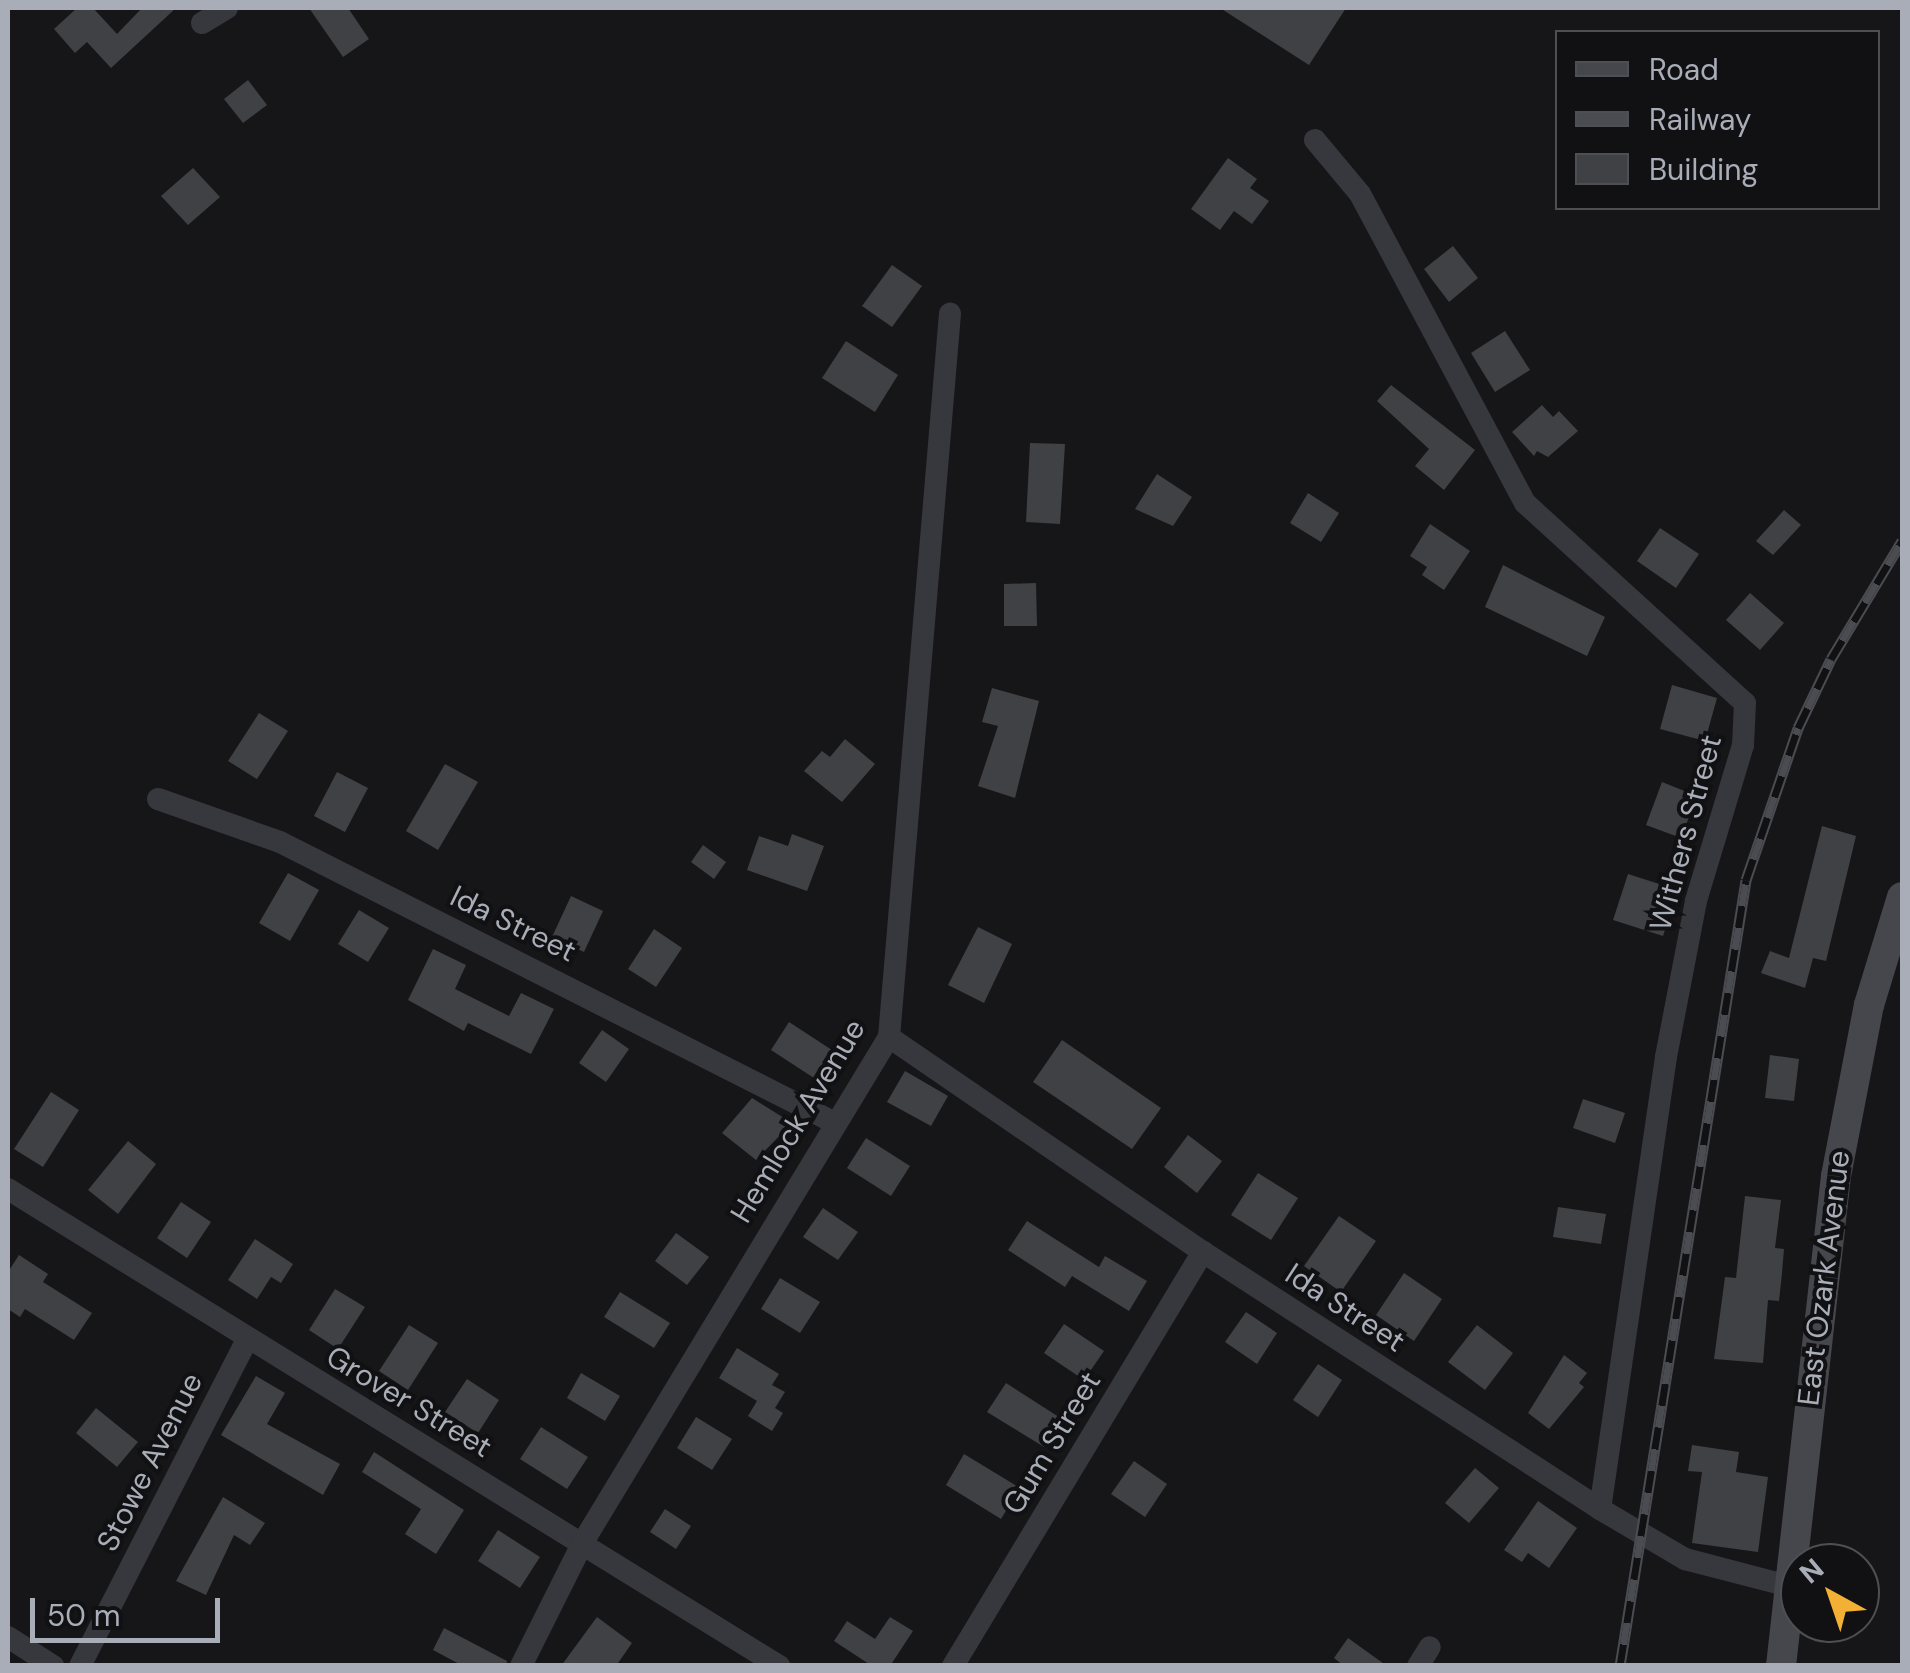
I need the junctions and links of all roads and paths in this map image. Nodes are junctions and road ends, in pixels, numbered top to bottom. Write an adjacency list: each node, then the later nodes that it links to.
1 (227, 8): 2 (street)
2 (202, 23)
3 (1314, 140): 13 (street, Withers Street)
4 (950, 314): 8 (street, Hemlock Avenue)
5 (158, 799): 9 (street, Ida Street)
6 (1902, 897): 7 (main road, East Ozark Avenue)
7 (1897, 933): 15 (main road, East Ozark Avenue)
8 (889, 1037): 9 (street, Hemlock Avenue); 11 (street, Ida Street)
9 (833, 1122): 14 (street, Hemlock Avenue)
10 (8, 1188): 12 (street, Grover Street)
11 (1203, 1252): 13 (street, Ida Street); 22 (street, Gum Street)
12 (247, 1339): 14 (street, Grover Street); 19 (street, Stowe Avenue)
13 (1600, 1509): 16 (street, Ida Street)
14 (582, 1542): 20 (street, Hemlock Avenue); 21 (street, Grover Street)
15 (1794, 1543)
16 (1780, 1584)
17 (8, 1637): 18 (street)
18 (53, 1666)
19 (80, 1666)
20 (521, 1666)
21 (779, 1666)
22 (953, 1666)

